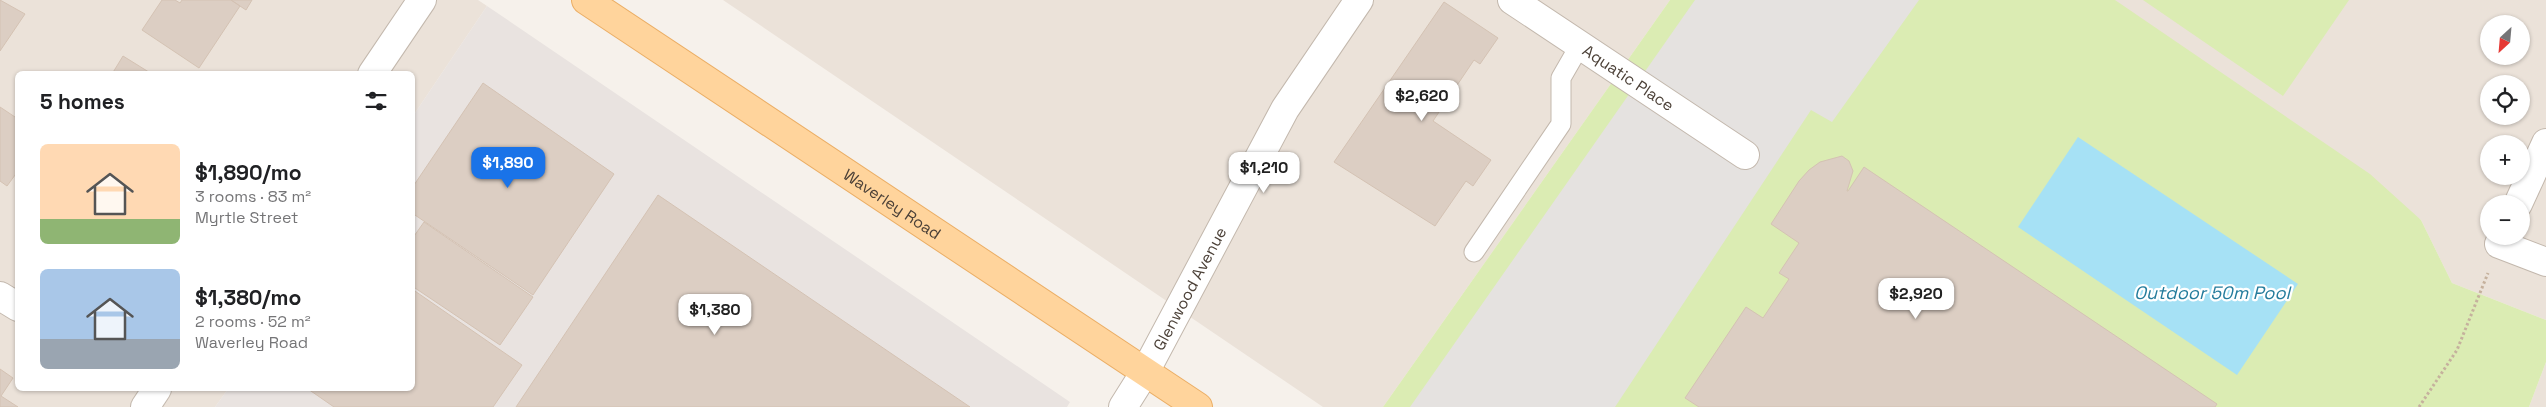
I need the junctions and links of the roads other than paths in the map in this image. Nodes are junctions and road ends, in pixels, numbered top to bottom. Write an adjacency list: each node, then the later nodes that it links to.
1 (422, 0): 6 (street)
2 (586, 0): 15 (main road, Waverley Road)
3 (1359, 0): 15 (street, Glenwood Avenue)
4 (1512, 0): 5 (street, Aquatic Place)
5 (1580, 45): 8 (street, Aquatic Place); 11 (lane)
6 (374, 71)
7 (2546, 143): 9 (street)
8 (1745, 155)
9 (2522, 195)
10 (2511, 245): 12 (street)
11 (1474, 252)
12 (2546, 262)
13 (0, 296): 14 (street)
14 (15, 306)
15 (1145, 372): 16 (street, Glenwood Avenue); 17 (main road, Waverley Road)
16 (1123, 407)
17 (1198, 407)

